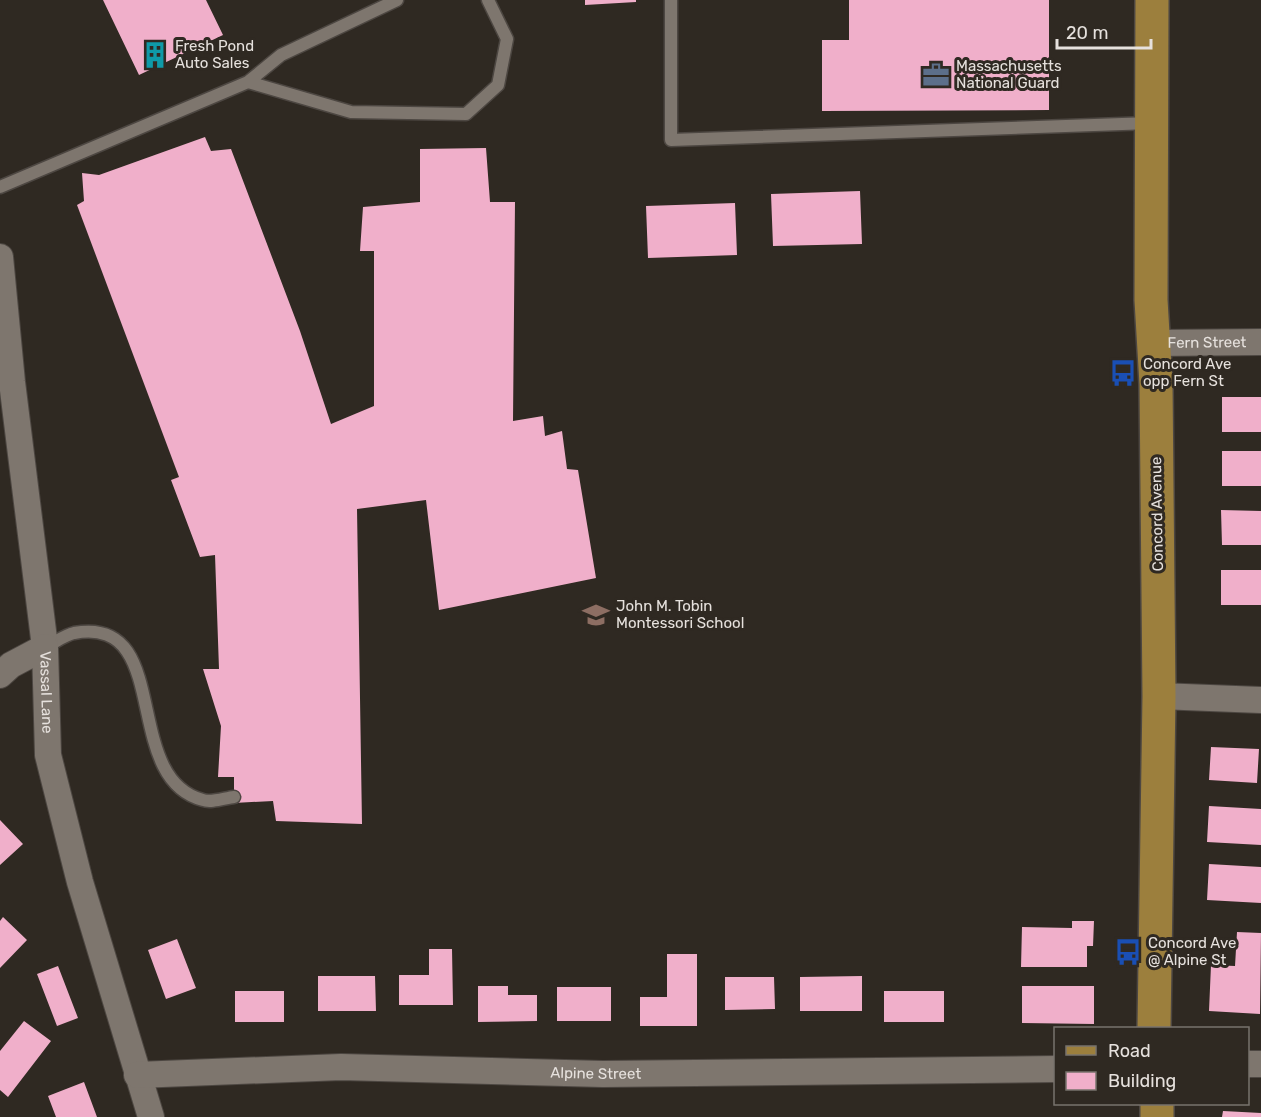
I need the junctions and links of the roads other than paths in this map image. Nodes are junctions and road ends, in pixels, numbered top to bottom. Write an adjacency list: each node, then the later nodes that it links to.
1 (397, 0): 5 (lane)
2 (488, 0): 5 (lane)
3 (671, 0): 6 (lane)
4 (1152, 0): 6 (main road, Concord Avenue)
5 (248, 82): 7 (lane)
6 (1152, 123): 10 (main road, Concord Avenue)
7 (0, 187)
8 (0, 257): 11 (street, Vassal Lane)
9 (1261, 342): 10 (street, Fern Street)
10 (1153, 343): 13 (main road, Concord Avenue)
11 (45, 647): 12 (street); 15 (lane); 18 (street, Vassal Lane)
12 (0, 675)
13 (1159, 696): 14 (street); 16 (main road, Concord Avenue)
14 (1261, 700)
15 (234, 797)
16 (1154, 1027)
17 (1054, 1069): 18 (street, Alpine Street)
18 (136, 1075): 19 (street, Vassal Lane)
19 (151, 1117)

